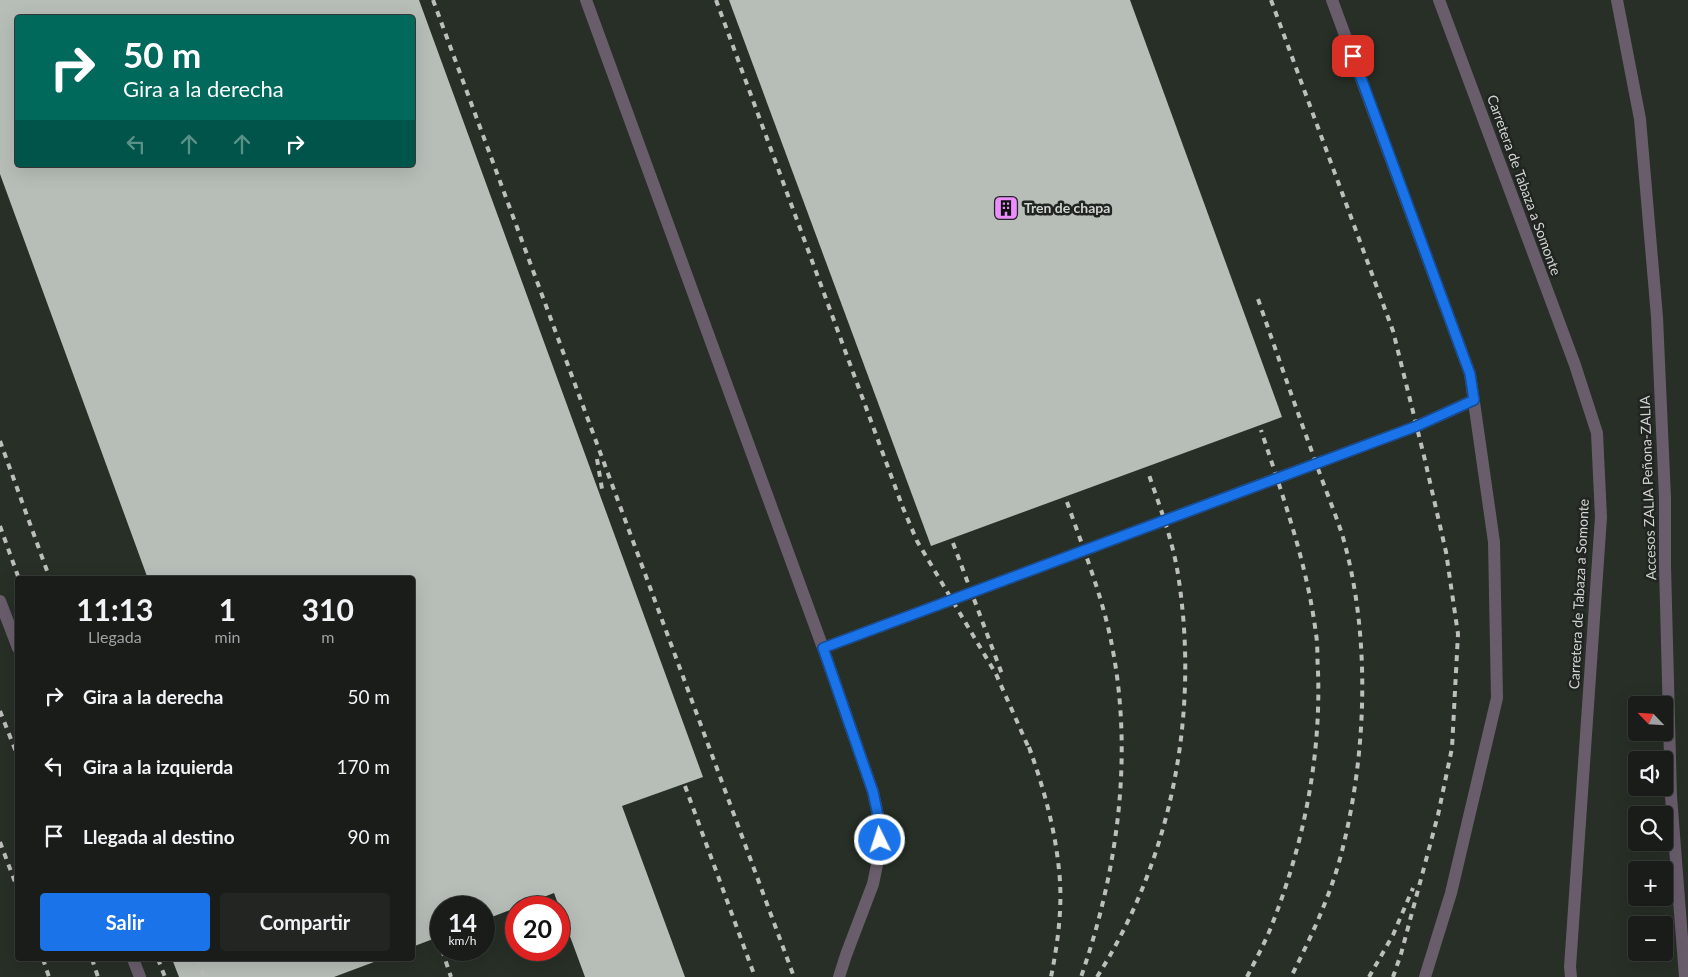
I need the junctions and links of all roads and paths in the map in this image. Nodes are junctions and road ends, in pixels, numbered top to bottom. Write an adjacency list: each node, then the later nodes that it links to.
1 (586, 0): 8 (street)
2 (1332, 0): 5 (street)
3 (1439, 0): 13 (street, Carretera de Tabaza a Somonte)
4 (1617, 0): 14 (street, Accesos ZALIA Peñona-ZALIA)
5 (1474, 400): 8 (street); 12 (street)
6 (0, 601): 7 (street)
7 (15, 640)
8 (823, 648): 11 (street)
9 (134, 961): 10 (street)
10 (140, 977)
11 (839, 977)
12 (1425, 977)
13 (1571, 977)
14 (1685, 977)

